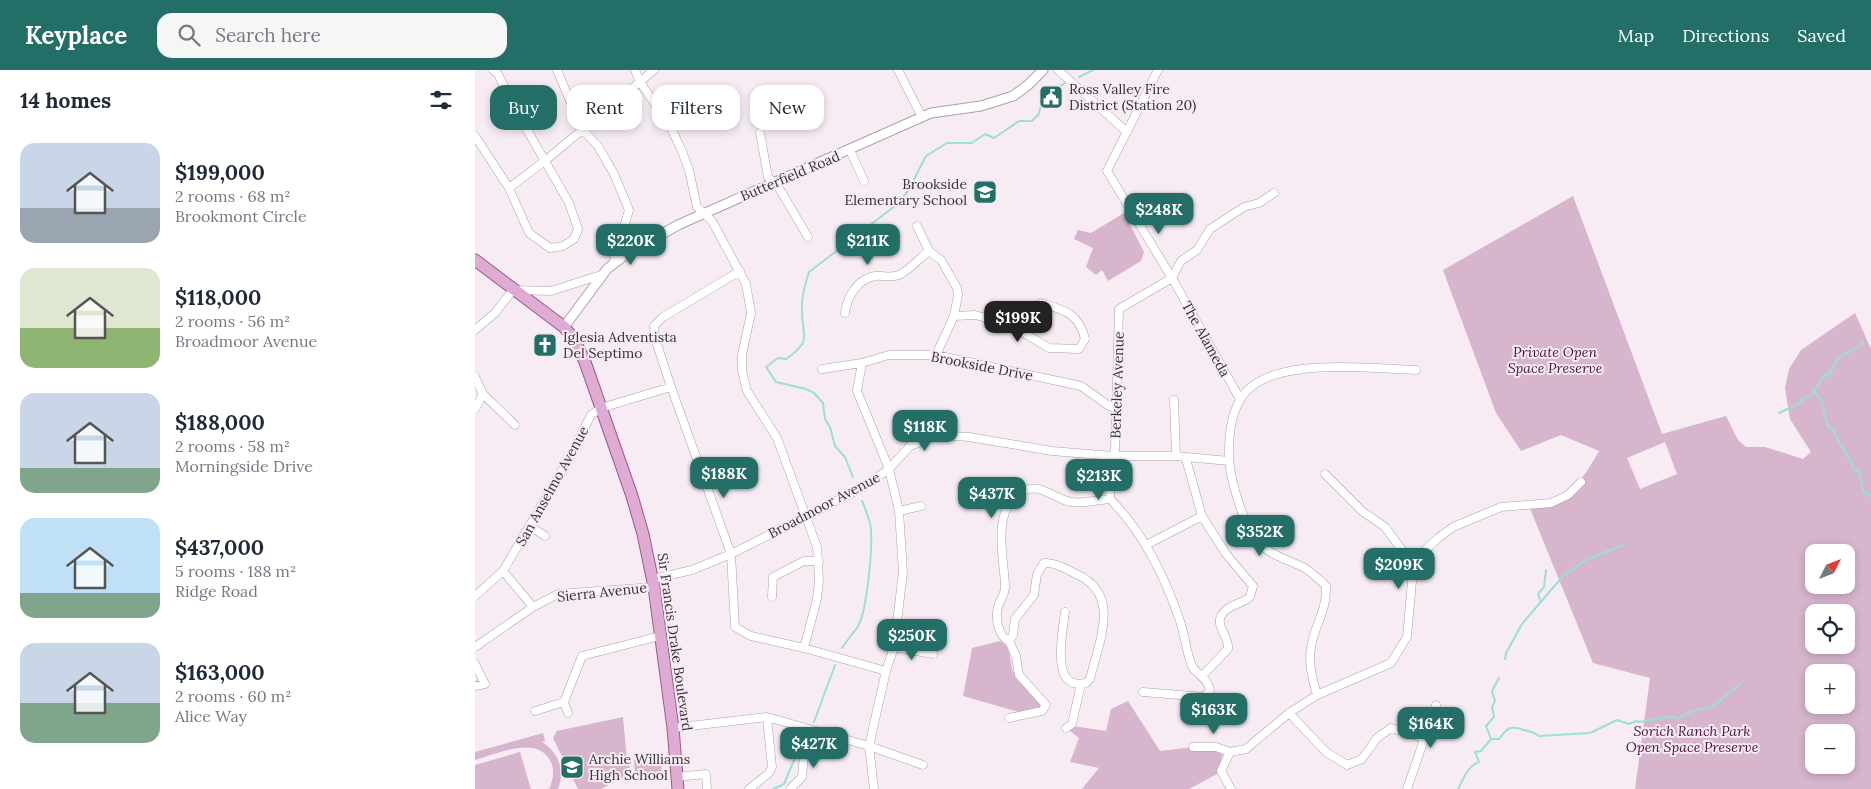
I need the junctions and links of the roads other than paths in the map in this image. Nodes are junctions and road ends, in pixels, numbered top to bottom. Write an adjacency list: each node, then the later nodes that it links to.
1 (493, 70): 19 (street)
2 (557, 70): 11 (street)
3 (635, 70): 9 (street)
4 (654, 70): 9 (street)
5 (898, 70): 12 (street)
6 (1043, 70): 12 (street, Butterfield Road)
7 (1058, 70): 15 (street)
8 (1157, 70): 15 (street, The Alameda)
9 (640, 82): 10 (street); 24 (street)
10 (636, 85)
11 (567, 94)
12 (922, 117): 18 (street, Butterfield Road)
13 (581, 130): 19 (street)
14 (583, 130): 29 (street)
15 (1127, 132): 32 (street, The Alameda)
16 (760, 133): 21 (street)
17 (475, 136): 22 (street)
18 (850, 150): 20 (street); 21 (street, Butterfield Road)
19 (546, 160): 22 (street); 22 (street)
20 (865, 181)
21 (774, 182): 24 (street, Butterfield Road); 26 (street)
22 (509, 188)
23 (1274, 193): 32 (street)
24 (705, 213): 29 (street, Butterfield Road); 30 (street)
25 (917, 226): 27 (street)
26 (808, 237)
27 (929, 251): 34 (street); 35 (street)
28 (475, 260): 33 (main road, Sir Francis Drake Boulevard)
29 (613, 264): 31 (street, Butterfield Road)
30 (740, 271): 44 (street); 62 (street)
31 (601, 275): 33 (street); 37 (street, Butterfield Road)
32 (1172, 278): 46 (street, The Alameda); 49 (street, Berkeley Avenue)
33 (513, 290): 37 (main road, Sir Francis Drake Boulevard); 38 (street)
34 (845, 313)
35 (954, 316): 36 (street); 39 (street)
36 (1009, 324): 36 (street)
37 (564, 327): 48 (main road, Sir Francis Drake Boulevard)
38 (475, 330)
39 (936, 355): 40 (street, Brookside Drive); 49 (street, Brookside Drive)
40 (862, 363): 41 (street, Brookside Drive); 56 (street)
41 (823, 369)
42 (1416, 370): 46 (street)
43 (475, 377): 45 (street)
44 (671, 388): 48 (street); 67 (street)
45 (483, 394): 50 (street); 51 (street)
46 (1240, 399): 55 (street)
47 (1174, 400): 53 (street)
48 (601, 408): 64 (street, San Anselmo Avenue); 71 (main road, Sir Francis Drake Boulevard)
49 (1115, 408): 52 (street, Berkeley Avenue)
50 (475, 409)
51 (515, 425)
52 (1113, 456): 53 (street, Broadmoor Avenue); 56 (street, Broadmoor Avenue); 59 (street, Berkeley Avenue)
53 (1176, 456): 54 (street, Broadmoor Avenue)
54 (1186, 459): 55 (street, Broadmoor Avenue); 63 (street)
55 (1229, 461): 88 (street)
56 (889, 469): 61 (street); 62 (street, Broadmoor Avenue)
57 (1325, 474): 69 (street)
58 (1581, 482): 69 (street)
59 (1110, 499): 66 (street); 77 (street)
60 (921, 506): 61 (street)
61 (899, 511): 79 (street)
62 (807, 516): 67 (street, Broadmoor Avenue); 68 (street)
63 (1202, 516): 66 (street); 84 (street)
64 (530, 526): 65 (street); 70 (street, San Anselmo Avenue)
65 (545, 536)
66 (1146, 545): 84 (street)
67 (731, 554): 71 (street, Broadmoor Avenue); 80 (street)
68 (819, 561): 73 (street); 80 (street)
69 (1416, 569): 88 (street)
70 (503, 571): 72 (street, San Anselmo Avenue); 74 (street)
71 (654, 583): 74 (street, Sierra Avenue); 76 (main road, Sir Francis Drake Boulevard)
72 (475, 596)
73 (772, 598)
74 (533, 606): 78 (street, Sierra Avenue)
75 (1065, 612): 85 (street)
76 (660, 636): 89 (street); 96 (main road, Sir Francis Drake Boulevard)
77 (1009, 640): 85 (street); 95 (street)
78 (475, 647)
79 (894, 647): 81 (street); 83 (street)
80 (804, 648): 83 (street)
81 (933, 654)
82 (475, 664): 86 (street)
83 (886, 672): 100 (street)
84 (1203, 675): 87 (street)
85 (1081, 684): 97 (street)
86 (475, 686)
87 (1143, 692)
88 (1317, 695): 93 (street)
89 (564, 702): 91 (street); 92 (street)
90 (1436, 705): 99 (street)
91 (535, 711)
92 (568, 713)
93 (1289, 713): 99 (street); 102 (street)
94 (767, 717): 96 (street); 98 (street); 107 (street)
95 (1009, 718)
96 (673, 728): 104 (main road, Sir Francis Drake Boulevard)
97 (1066, 728)
98 (816, 731): 100 (street); 108 (street)
99 (1423, 738): 111 (street)
100 (869, 746): 103 (street); 109 (street)
101 (1193, 747): 102 (street)
102 (1230, 752): 110 (street)
103 (923, 765)
104 (677, 777): 105 (main road, Sir Francis Drake Boulevard); 106 (street)
105 (678, 789)
106 (707, 789)
107 (749, 789)
108 (790, 789)
109 (874, 789)
110 (1231, 789)
111 (1407, 789)

